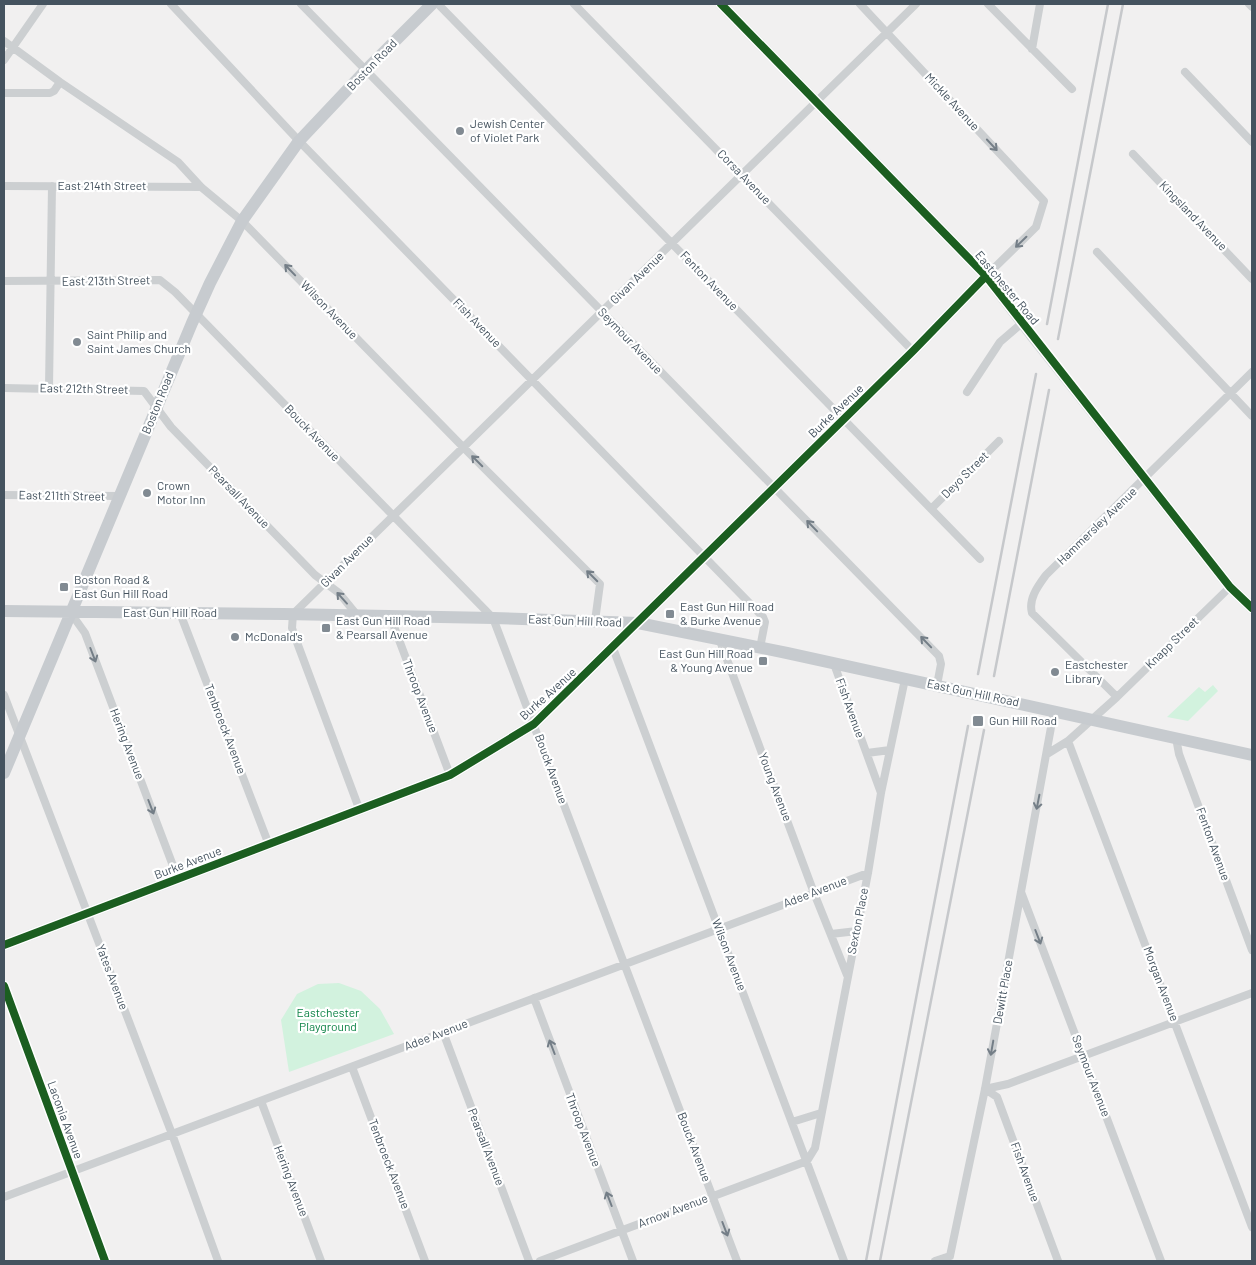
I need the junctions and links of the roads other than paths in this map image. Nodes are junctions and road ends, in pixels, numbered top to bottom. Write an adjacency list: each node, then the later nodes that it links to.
1 (42, 4): 16 (street)
2 (170, 4): 25 (street, Fish Avenue)
3 (302, 4): 19 (street, Seymour Avenue)
4 (432, 4): 19 (main road, Boston Road)
5 (438, 4): 34 (street, Fenton Avenue)
6 (574, 4): 28 (street, Corsa Avenue)
7 (721, 4): 24 (main road, Eastchester Road)
8 (860, 4): 14 (street, Mickle Avenue)
9 (916, 4): 14 (street, Givan Avenue)
10 (988, 4): 17 (street)
11 (1040, 4): 17 (street)
12 (1249, 4): 13 (street)
13 (1252, 8)
14 (887, 33): 24 (street, Givan Avenue); 32 (street, Mickle Avenue, one-way to 32)
15 (4, 41): 16 (street, Wilson Avenue)
16 (12, 47): 18 (street); 21 (street, Wilson Avenue)
17 (1032, 49): 22 (street)
18 (4, 60)
19 (366, 70): 25 (main road, Boston Road); 40 (street, Seymour Avenue)
20 (1185, 72): 26 (street)
21 (60, 82): 23 (street); 31 (street, Wilson Avenue)
22 (1072, 89)
23 (4, 93)
24 (817, 102): 28 (street, Givan Avenue); 36 (main road, Eastchester Road)
25 (299, 141): 33 (main road, Boston Road); 45 (street, Fish Avenue)
26 (1252, 142)
27 (1133, 154): 37 (street, Kingsland Avenue)
28 (742, 176): 34 (street, Givan Avenue); 43 (street, Corsa Avenue)
29 (4, 186): 30 (street, East 214th Street)
30 (52, 186): 31 (street, East 214th Street); 39 (street)
31 (201, 187): 33 (street, Wilson Avenue)
32 (1044, 201): 36 (street, Burke Avenue, one-way to 36)
33 (242, 221): 41 (main road, Boston Road); 54 (street, Wilson Avenue, one-way to 33)
34 (672, 244): 40 (street, Givan Avenue); 52 (street, Fenton Avenue)
35 (1097, 252): 49 (street)
36 (986, 276): 42 (main road, Eastchester Road); 43 (main road, Burke Avenue)
37 (1252, 279)
38 (4, 281): 39 (street, East 213th Street)
39 (50, 282): 41 (street, East 213th Street); 47 (street)
40 (602, 312): 45 (street, Givan Avenue); 56 (street, Seymour Avenue)
41 (196, 314): 50 (main road, Boston Road); 60 (street, Bouck Avenue)
42 (1022, 323): 48 (street); 55 (main road, Eastchester Road, bridge)
43 (913, 351): 52 (main road, Burke Avenue)
44 (1252, 372): 49 (street, Hammersley Avenue)
45 (533, 380): 54 (street, Givan Avenue); 61 (street, Fish Avenue)
46 (4, 388): 47 (street, East 212th Street)
47 (49, 388): 50 (street, East 212th Street)
48 (967, 392)
49 (1232, 393): 51 (street); 55 (street, Hammersley Avenue)
50 (156, 408): 58 (main road, Boston Road); 63 (street, Pearsall Avenue)
51 (1252, 416)
52 (844, 419): 56 (main road, Burke Avenue); 59 (street, Fenton Avenue)
53 (999, 441): 59 (street, Deyo Street)
54 (463, 447): 60 (street, Givan Avenue); 73 (street, Wilson Avenue, one-way to 54)
55 (1145, 479): 64 (main road, Eastchester Road); 82 (street, Hammersley Avenue)
56 (774, 487): 61 (main road, Burke Avenue); 80 (street, Seymour Avenue, one-way to 56)
57 (4, 495): 58 (street, East 211th Street)
58 (119, 496): 67 (main road, Boston Road)
59 (931, 509): 62 (street, Fenton Avenue)
60 (393, 516): 63 (street, Givan Avenue); 72 (street, Bouck Avenue)
61 (704, 555): 74 (main road, Burke Avenue); 77 (street, Fish Avenue)
62 (980, 559)
63 (326, 582): 69 (street, Givan Avenue); 70 (street, Pearsall Avenue, one-way to 63)
64 (1230, 587): 65 (main road, Eastchester Road); 82 (street, Knapp Street)
65 (1252, 608)
66 (4, 611): 67 (main road, East Gun Hill Road)
67 (70, 612): 68 (main road, East Gun Hill Road); 86 (main road, Boston Road); 99 (street, Hering Avenue, one-way to 99)
68 (180, 613): 69 (main road, East Gun Hill Road); 97 (street, Tenbroeck Avenue)
69 (293, 614): 70 (main road, East Gun Hill Road); 96 (street)
70 (357, 615): 71 (main road, East Gun Hill Road)
71 (390, 616): 72 (main road, East Gun Hill Road); 94 (street, Throop Avenue)
72 (493, 618): 73 (main road, East Gun Hill Road); 85 (street, Bouck Avenue)
73 (594, 621): 74 (main road, East Gun Hill Road)
74 (638, 623): 75 (main road, East Gun Hill Road); 76 (main road, Burke Avenue)
75 (719, 638): 77 (main road, East Gun Hill Road); 101 (street, Young Avenue)
76 (613, 648): 85 (main road, Burke Avenue); 103 (street, Wilson Avenue)
77 (760, 648): 78 (main road, East Gun Hill Road)
78 (834, 664): 79 (main road, East Gun Hill Road); 90 (street, Fish Avenue)
79 (905, 679): 80 (main road, East Gun Hill Road); 89 (street, Sexton Place)
80 (937, 685): 83 (main road, East Gun Hill Road)
81 (4, 695): 86 (street, Yates Avenue)
82 (1116, 696): 84 (street, Knapp Street)
83 (1054, 711): 84 (main road, East Gun Hill Road); 91 (street, Dewitt Place)
84 (1092, 719): 87 (main road, East Gun Hill Road); 88 (street)
85 (534, 724): 94 (main road, Burke Avenue); 108 (street, Bouck Avenue)
86 (19, 735): 93 (main road, Boston Road); 102 (street, Yates Avenue)
87 (1176, 738): 92 (main road, East Gun Hill Road); 107 (street, Fenton Avenue)
88 (1068, 741): 91 (street); 113 (street, Morgan Avenue)
89 (890, 750): 90 (street, Fish Avenue); 95 (street, Sexton Place)
90 (867, 753): 95 (street, Fish Avenue)
91 (1047, 754): 100 (street, Dewitt Place, one-way to 100)
92 (1252, 754)
93 (4, 773)
94 (450, 775): 96 (main road, Burke Avenue)
95 (882, 793): 98 (street, Sexton Place)
96 (360, 811): 97 (main road, Burke Avenue)
97 (269, 845): 99 (main road, Burke Avenue)
98 (868, 873): 101 (street, Adee Avenue); 104 (street, Sexton Place)
99 (178, 879): 102 (main road, Burke Avenue)
100 (1021, 892): 115 (street, Seymour Avenue, one-way to 115); 117 (street, Dewitt Place, one-way to 117)
101 (814, 893): 103 (street, Adee Avenue); 105 (street, Young Avenue)
102 (88, 913): 106 (main road, Burke Avenue); 121 (street, Yates Avenue)
103 (719, 928): 108 (street, Adee Avenue); 120 (street, Wilson Avenue)
104 (856, 931): 105 (street); 109 (street, Sexton Place)
105 (831, 934): 109 (street, Young Avenue)
106 (4, 945)
107 (1252, 950)
108 (624, 964): 112 (street, Adee Avenue); 124 (street, Bouck Avenue)
109 (848, 976): 119 (street, Sexton Place)
110 (4, 986): 123 (street, Laconia Avenue)
111 (1252, 993): 113 (street)
112 (534, 998): 114 (street, Adee Avenue); 127 (street, Throop Avenue, one-way to 112)
113 (1175, 1022): 115 (street); 126 (street, Morgan Avenue)
114 (443, 1032): 116 (street, Adee Avenue); 134 (street, Pearsall Avenue)
115 (1084, 1056): 117 (street); 142 (street, Seymour Avenue)
116 (352, 1067): 118 (street, Adee Avenue); 133 (street, Tenbroeck Avenue)
117 (985, 1089): 129 (street, Dewitt Place); 141 (street, Fish Avenue)
118 (261, 1101): 121 (street, Adee Avenue); 132 (street, Hering Avenue)
119 (821, 1113): 120 (street); 122 (street, Sexton Place)
120 (792, 1122): 122 (street, Wilson Avenue)
121 (172, 1134): 123 (street, Adee Avenue); 131 (street, Yates Avenue)
122 (807, 1161): 124 (street, Arnow Avenue); 128 (street, Wilson Avenue)
123 (72, 1172): 125 (street, Adee Avenue); 130 (street, Laconia Avenue)
124 (712, 1196): 127 (street, Arnow Avenue); 137 (street, Bouck Avenue, one-way to 137)
125 (4, 1197)
126 (1252, 1227)
127 (621, 1230): 135 (street, Arnow Avenue); 136 (street, Throop Avenue)
128 (841, 1252): 138 (street); 139 (street, Wilson Avenue)
129 (951, 1259): 140 (street, Dewitt Place)
130 (105, 1261)
131 (218, 1261)
132 (321, 1261)
133 (425, 1261)
134 (529, 1261)
135 (540, 1261)
136 (633, 1261)
137 (737, 1261)
138 (840, 1261)
139 (844, 1261)
140 (935, 1261)
141 (1058, 1261)
142 (1161, 1261)

